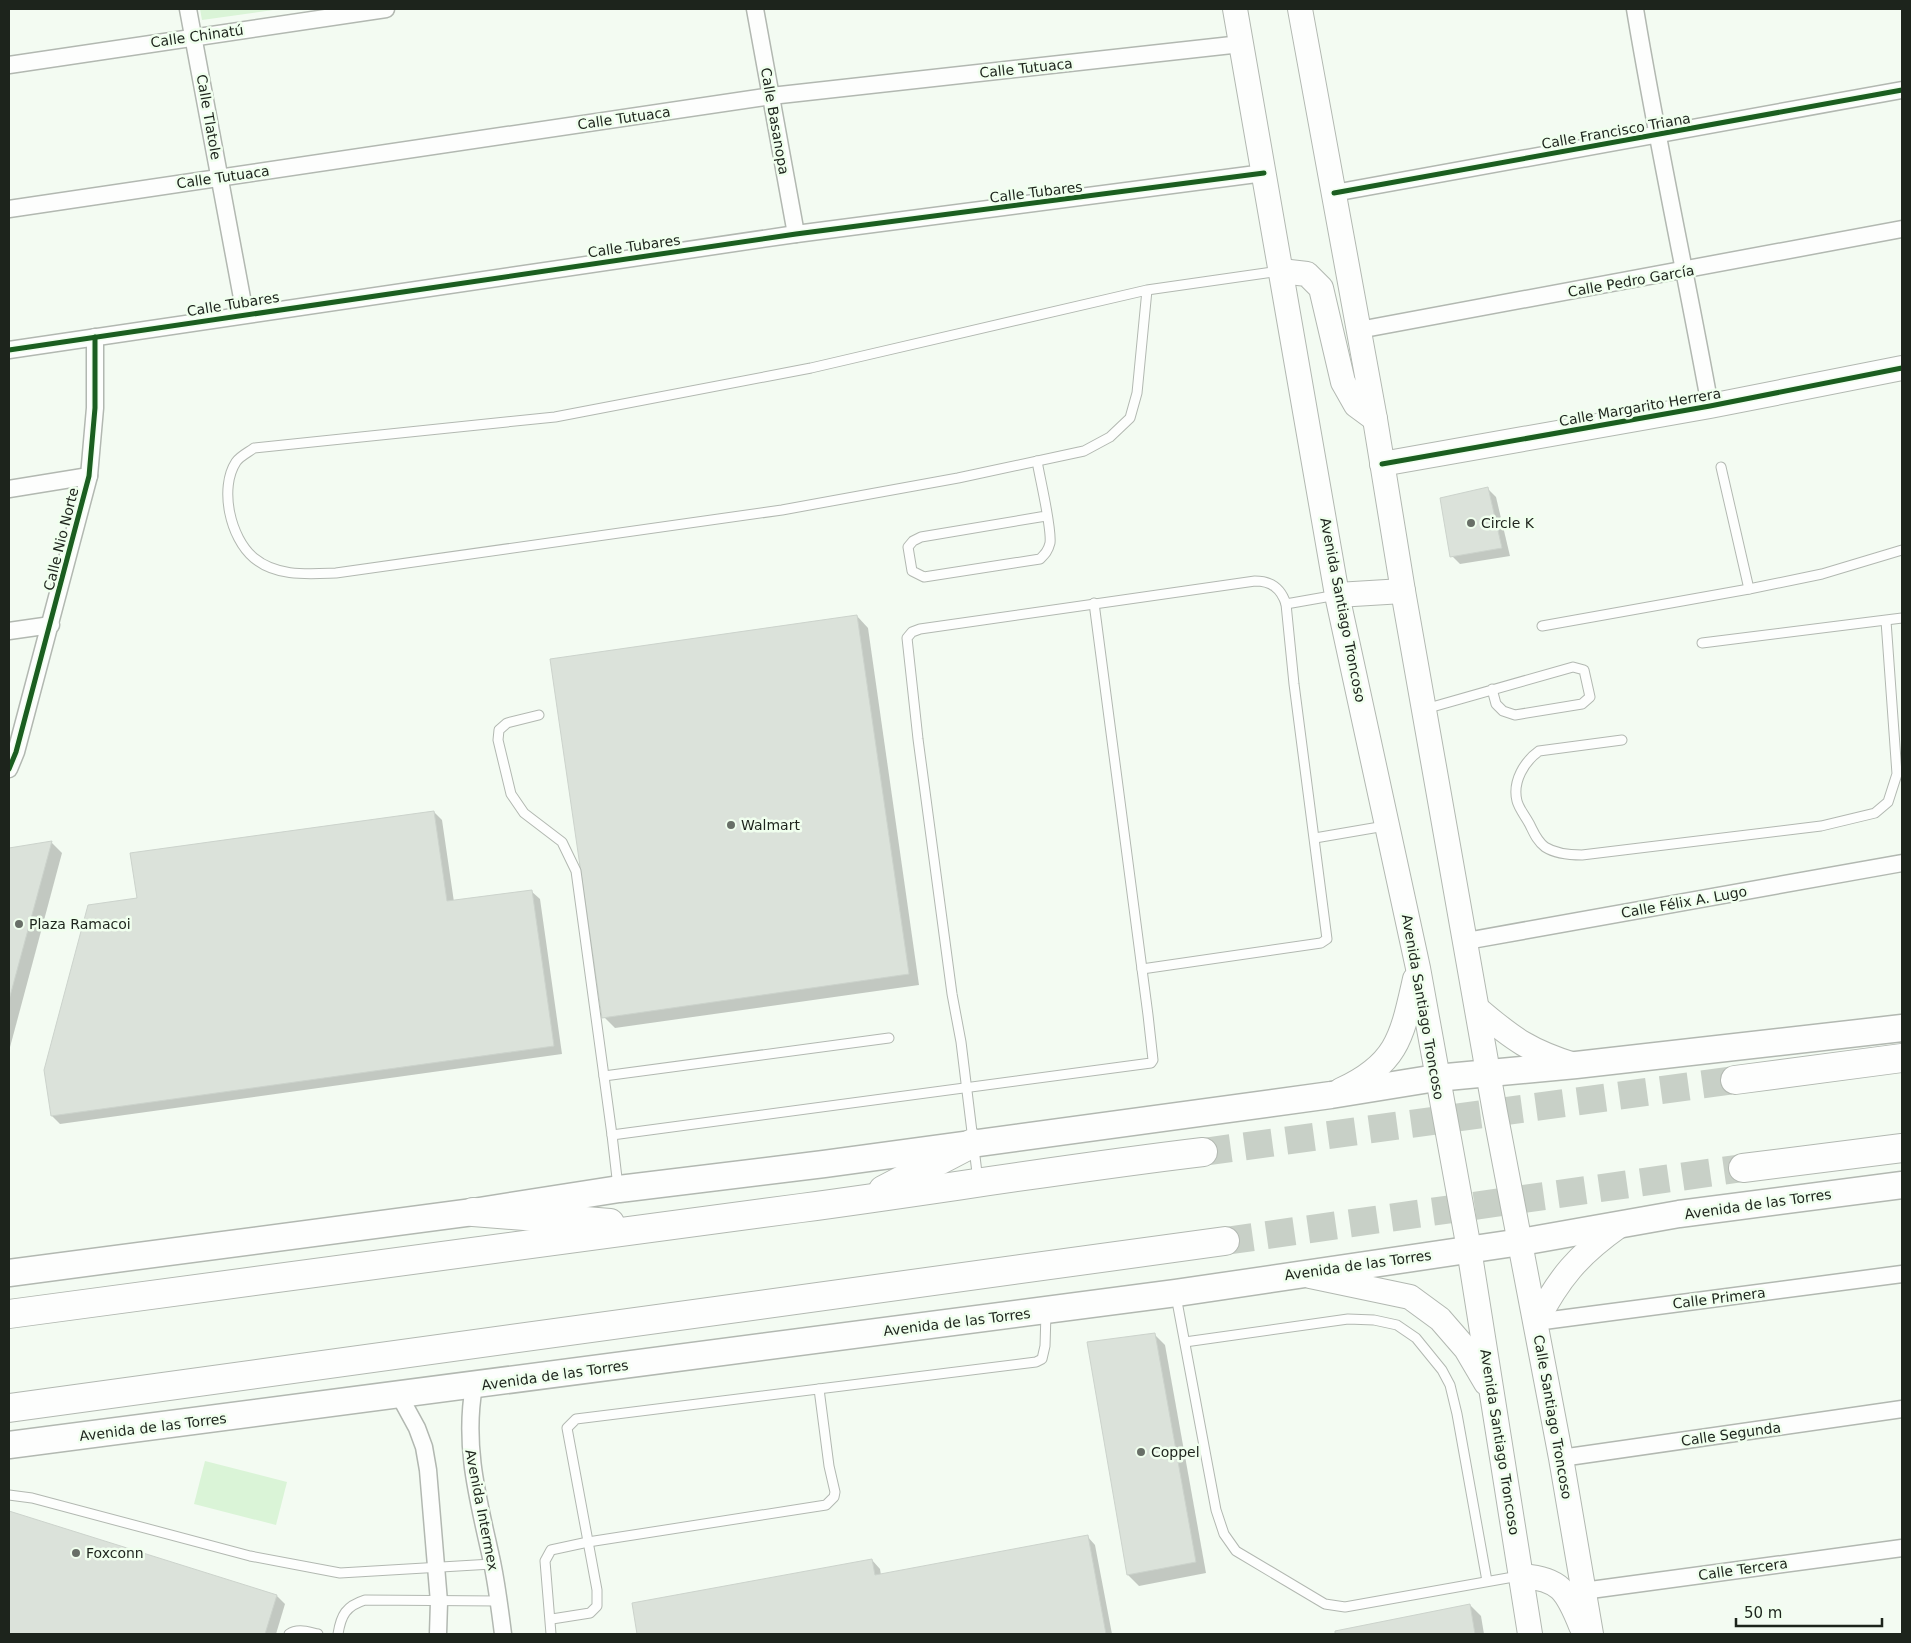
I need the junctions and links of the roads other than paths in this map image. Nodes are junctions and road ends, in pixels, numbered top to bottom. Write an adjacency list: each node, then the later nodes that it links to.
1 (188, 9): 7 (street, Calle Tlatole)
2 (386, 9): 7 (street, Calle Chinatú)
3 (754, 9): 11 (street, Calle Basanopa)
4 (1235, 9): 8 (main road, Avenida Santiago Troncoso)
5 (1300, 9): 15 (main road)
6 (1635, 9): 12 (street)
7 (194, 36): 9 (street, Calle Chinatú); 14 (street, Calle Tlatole)
8 (1241, 44): 11 (street, Calle Tutuaca); 13 (main road, Avenida Santiago Troncoso)
9 (9, 65)
10 (1902, 90): 12 (street, Calle Francisco Triana)
11 (771, 96): 14 (street, Calle Tutuaca); 18 (street, Calle Basanopa)
12 (1656, 135): 15 (street, Calle Francisco Triana); 20 (street)
13 (1264, 173): 18 (street, Calle Tubares); 19 (main road, Avenida Santiago Troncoso)
14 (220, 178): 16 (street, Calle Tutuaca); 22 (street, Calle Tlatole)
15 (1334, 194): 23 (main road)
16 (9, 209)
17 (1902, 229): 20 (street, Calle Pedro García)
18 (796, 234): 22 (street, Calle Tubares)
19 (1281, 271): 21 (lane); 28 (main road); 38 (main road, Avenida Santiago Troncoso)
20 (1685, 271): 23 (street, Calle Pedro García); 27 (street)
21 (1147, 290): 29 (lane); 29 (lane)
22 (244, 314): 24 (street, Calle Tubares)
23 (1359, 330): 28 (main road)
24 (95, 337): 25 (street, Calle Tubares); 32 (street, Calle Nio Norte)
25 (9, 350)
26 (1902, 368): 27 (main road, Calle Margarito Herrera)
27 (1710, 406): 30 (main road, Calle Margarito Herrera)
28 (1375, 419): 30 (main road)
29 (1037, 461): 34 (lane)
30 (1382, 464): 37 (main road)
31 (1721, 467): 36 (lane)
32 (89, 476): 33 (street); 43 (street, Calle Nio Norte)
33 (9, 489)
34 (1046, 516): 34 (lane)
35 (1902, 550): 36 (lane)
36 (1749, 589): 44 (lane)
37 (1403, 591): 38 (main road); 48 (main road)
38 (1337, 595): 40 (lane); 52 (main road, Avenida Santiago Troncoso)
39 (1094, 603): 40 (lane); 57 (lane); 67 (lane)
40 (1286, 604): 53 (lane)
41 (1902, 618): 42 (lane)
42 (1886, 621): 46 (lane); 50 (lane)
43 (51, 624): 45 (street); 51 (street, Calle Nio Norte)
44 (1542, 626)
45 (9, 631)
46 (1702, 642)
47 (1492, 689): 47 (lane); 48 (lane)
48 (1424, 710): 55 (main road)
49 (539, 715): 64 (lane)
50 (1622, 740)
51 (9, 769)
52 (1388, 825): 53 (lane); 56 (main road, Avenida Santiago Troncoso)
53 (1315, 838): 57 (lane)
54 (1902, 863): 55 (street, Calle Félix A. Lugo)
55 (1466, 941): 58 (main road)
56 (1418, 968): 65 (main road, Avenida Santiago Troncoso); 68 (main road)
57 (1142, 969): 67 (lane)
58 (1479, 1010): 62 (main road); 63 (main road)
59 (1902, 1028): 62 (main road)
60 (889, 1038): 64 (lane)
61 (1902, 1058): 66 (highway)
62 (1576, 1065): 63 (main road)
63 (1490, 1074): 65 (main road); 82 (main road, Calle Santiago Troncoso)
64 (604, 1076): 69 (lane)
65 (1436, 1078): 68 (main road); 83 (main road, Avenida Santiago Troncoso)
66 (1735, 1080)
67 (967, 1088): 69 (lane); 70 (lane)
68 (1331, 1095): 70 (main road)
69 (612, 1135): 76 (lane)
70 (973, 1143): 74 (lane); 76 (main road); 77 (highway)
71 (1902, 1148): 73 (highway)
72 (1203, 1152): 74 (highway)
73 (1743, 1168)
74 (978, 1184): 77 (highway)
75 (1902, 1184): 79 (main road, Avenida de las Torres)
76 (619, 1189): 78 (main road)
77 (865, 1200): 80 (highway)
78 (473, 1212): 80 (highway); 84 (main road)
79 (1618, 1226): 82 (main road, Avenida de las Torres); 90 (main road)
80 (664, 1227): 89 (highway)
81 (1225, 1241): 96 (highway)
82 (1521, 1242): 83 (main road, Avenida de las Torres); 90 (main road, Calle Santiago Troncoso)
83 (1469, 1249): 85 (main road, Avenida de las Torres); 95 (main road, Avenida Santiago Troncoso)
84 (9, 1273)
85 (1296, 1274): 87 (main road, Avenida de las Torres); 95 (main road)
86 (1902, 1274): 90 (street, Calle Primera)
87 (1176, 1293): 88 (main road, Avenida de las Torres); 91 (lane)
88 (1046, 1310): 92 (main road, Avenida de las Torres); 93 (lane)
89 (9, 1314)
90 (1536, 1322): 99 (main road, Calle Santiago Troncoso)
91 (1185, 1342): 106 (lane); 106 (lane)
92 (474, 1386): 94 (main road, Avenida de las Torres); 103 (street, Avenida Intermex)
93 (819, 1389): 101 (lane); 101 (lane)
94 (399, 1395): 98 (main road, Avenida de las Torres); 104 (street)
95 (1495, 1400): 105 (main road, Avenida Santiago Troncoso)
96 (9, 1408)
97 (1902, 1410): 99 (street, Calle Segunda)
98 (9, 1445)
99 (1561, 1458): 107 (main road, Calle Santiago Troncoso)
100 (9, 1495): 104 (lane)
101 (588, 1542): 110 (lane); 110 (lane)
102 (1902, 1548): 107 (street, Calle Tercera)
103 (492, 1564): 104 (lane); 108 (street, Avenida Intermex)
104 (436, 1568): 109 (street)
105 (1521, 1576): 106 (lane); 117 (main road, Avenida Santiago Troncoso); 118 (main road)
106 (1487, 1581)
107 (1583, 1591): 119 (main road, Calle Santiago Troncoso)
108 (499, 1601): 109 (lane); 115 (street, Avenida Intermex)
109 (439, 1602): 113 (lane); 114 (street)
110 (552, 1619): 116 (lane)
111 (289, 1634): 112 (lane)
112 (318, 1634)
113 (338, 1634)
114 (438, 1634)
115 (503, 1634)
116 (551, 1634)
117 (1530, 1634)
118 (1584, 1634)
119 (1591, 1634)

